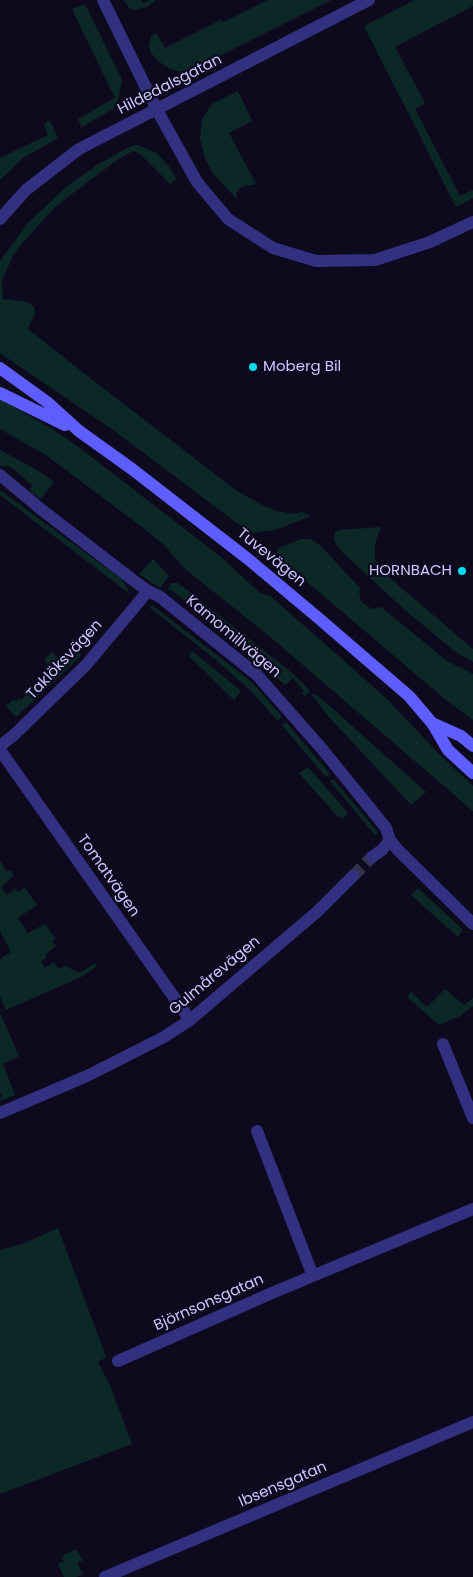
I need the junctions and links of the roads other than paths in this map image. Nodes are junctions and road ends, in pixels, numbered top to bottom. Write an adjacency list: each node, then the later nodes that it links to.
1 (103, 0): 3 (street)
2 (369, 0): 3 (street, Hildedalsgatan)
3 (157, 110): 4 (street, Hildedalsgatan); 5 (street)
4 (0, 219)
5 (473, 222)
6 (0, 368): 8 (main road, Tuvevägen)
7 (0, 393): 8 (main road, Tuvevägen)
8 (79, 431): 11 (main road, Tuvevägen)
9 (0, 475): 10 (street, Kamomillvägen)
10 (148, 591): 12 (street, Taklöksvägen); 16 (street, Kamomillvägen)
11 (432, 723): 13 (main road, Tuvevägen); 15 (main road, Tuvevägen)
12 (0, 746)
13 (473, 746)
14 (0, 750): 20 (street, Tomatvägen)
15 (473, 773)
16 (390, 840): 17 (street); 19 (street, Kamomillvägen)
17 (372, 858)
18 (353, 876): 20 (street, Gulmårevägen)
19 (473, 924)
20 (190, 1020): 22 (street, Gulmårevägen)
21 (442, 1044): 23 (street)
22 (0, 1113)
23 (473, 1118)
24 (257, 1131): 26 (street)
25 (473, 1210): 26 (street, Björnsonsgatan)
26 (313, 1276): 27 (street, Björnsonsgatan)
27 (118, 1361)
28 (473, 1422): 29 (street, Ibsensgatan)
29 (105, 1577)

